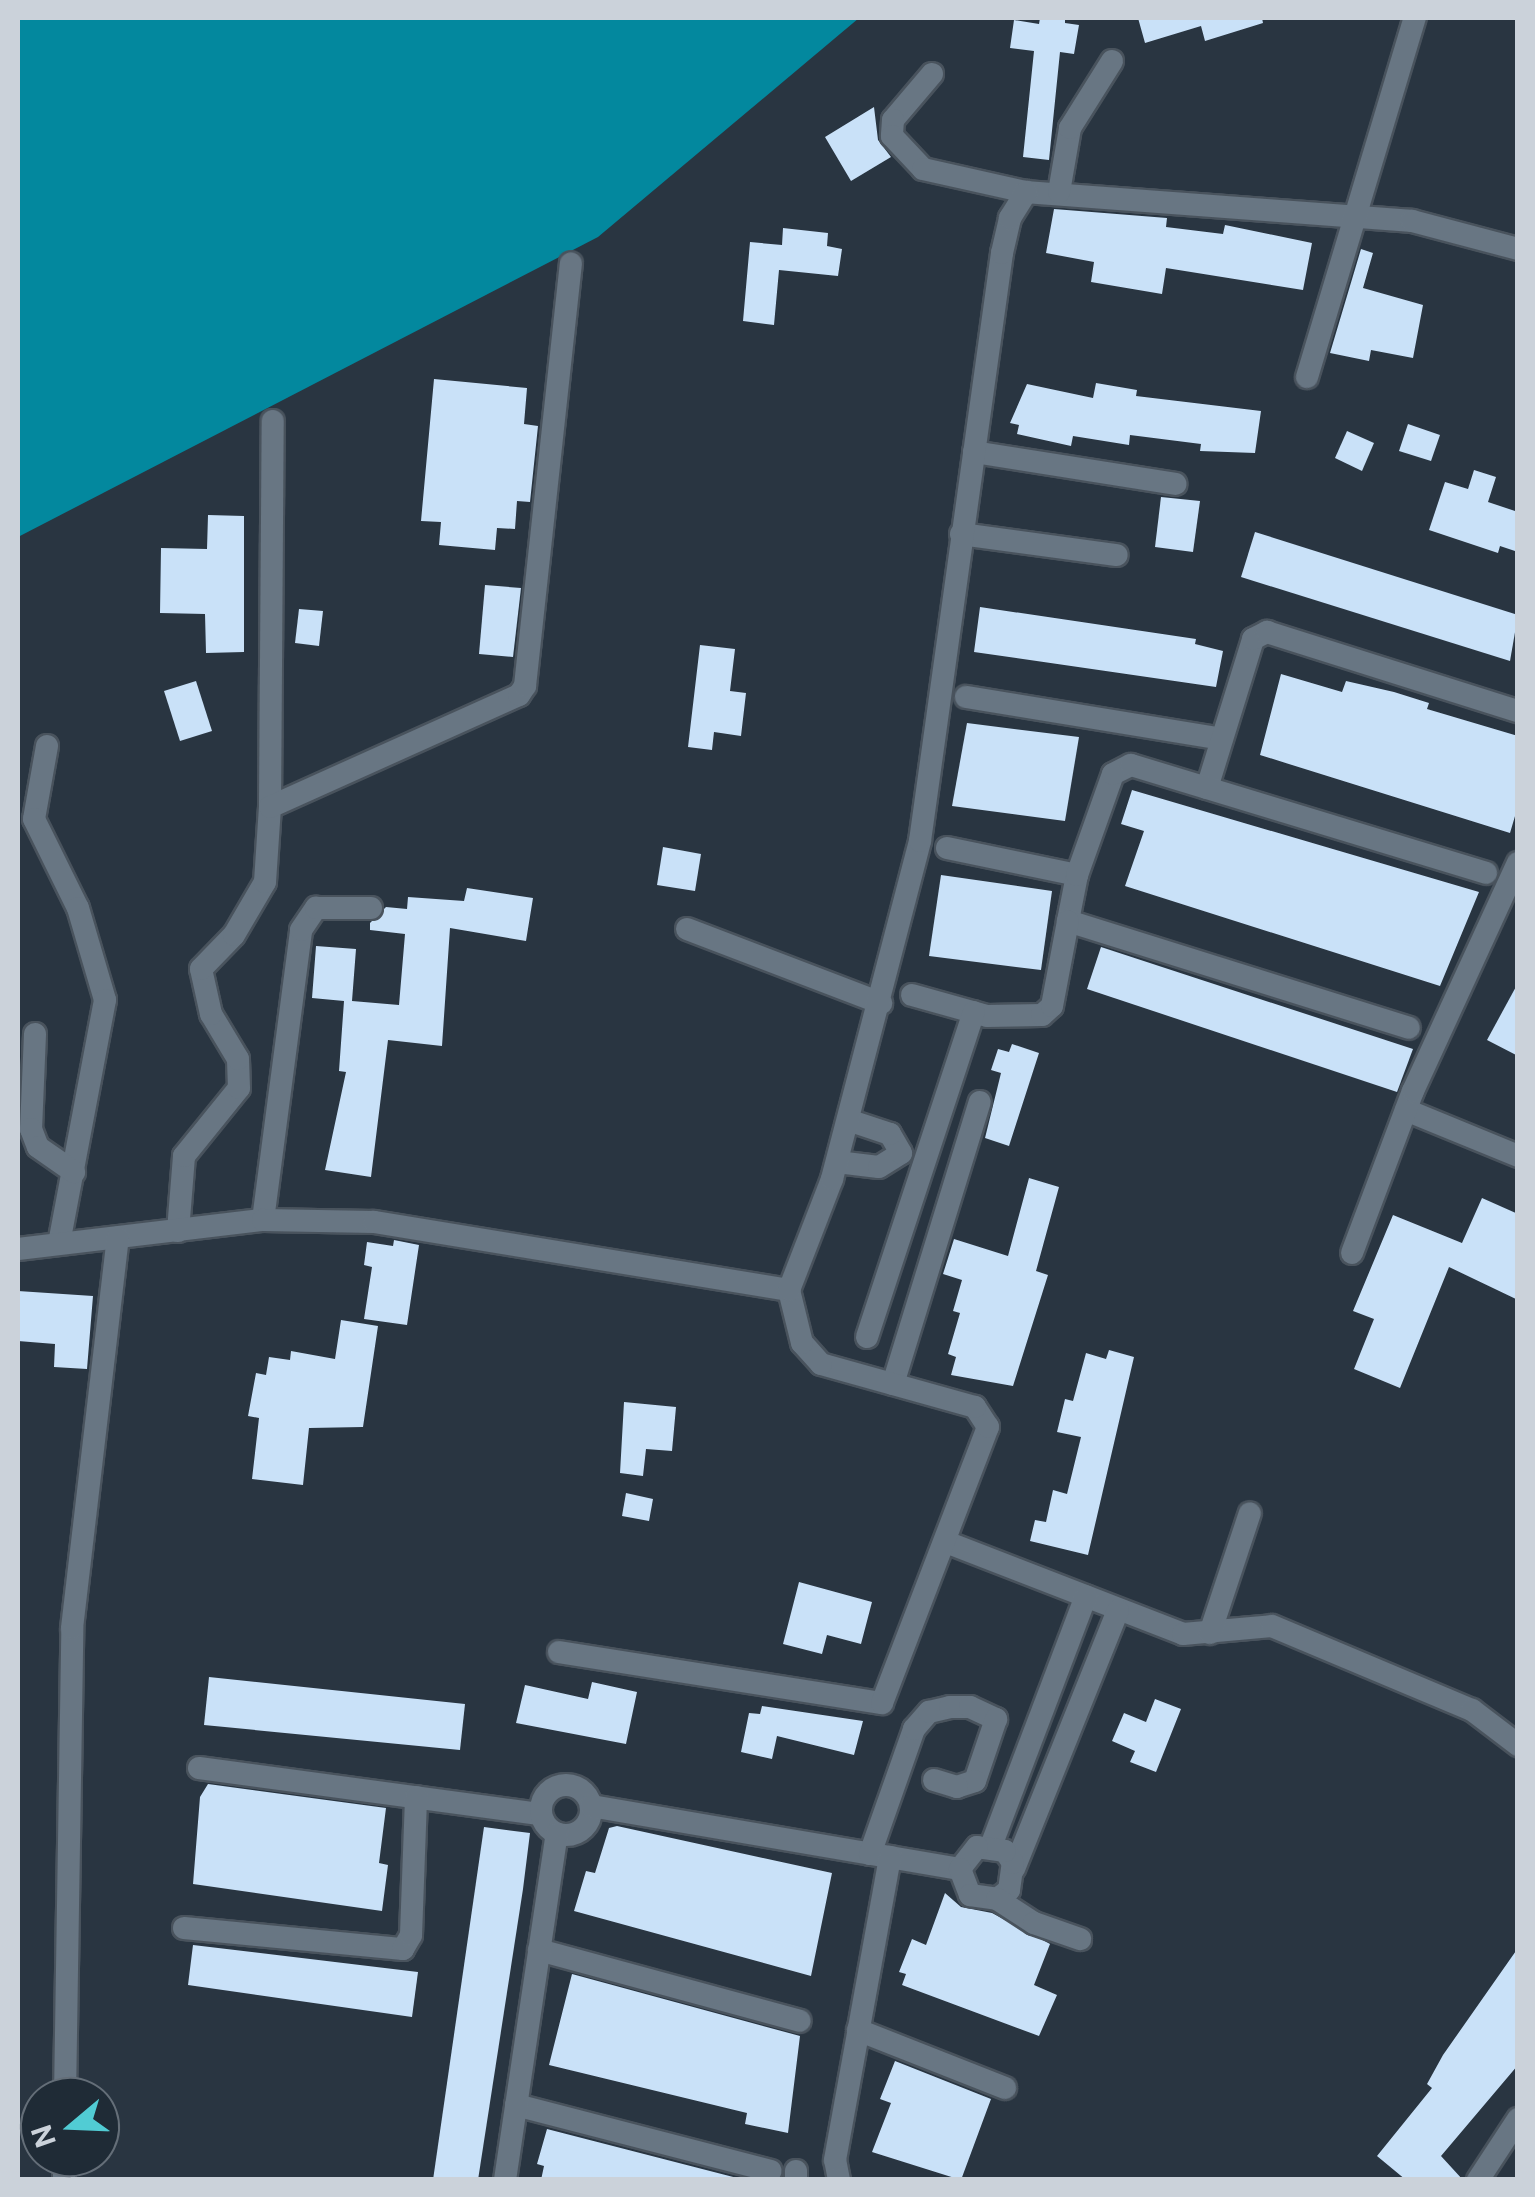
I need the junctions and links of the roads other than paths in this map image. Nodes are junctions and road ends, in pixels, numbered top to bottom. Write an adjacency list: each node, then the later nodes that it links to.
1 (1415, 18): 6 (street)
2 (1112, 61): 5 (street)
3 (932, 74): 4 (street)
4 (1026, 192): 5 (street); 11 (street)
5 (1058, 192): 6 (street)
6 (1354, 216): 7 (street); 9 (street)
7 (1518, 250)
8 (571, 263): 21 (street)
9 (1307, 377)
10 (273, 420): 21 (street)
11 (974, 452): 12 (street); 13 (street)
12 (1175, 484)
13 (961, 534): 14 (street); 30 (street)
14 (1117, 556)
15 (1518, 685): 17 (street)
16 (966, 697): 18 (street)
17 (1514, 710): 18 (street)
18 (1222, 740): 20 (street)
19 (46, 746): 41 (street)
20 (1207, 788): 24 (street); 25 (street)
21 (270, 807): 43 (street)
22 (946, 848): 25 (street)
23 (1518, 863): 35 (street)
24 (1486, 873)
25 (1077, 875): 27 (street)
26 (371, 908): 42 (street)
27 (1068, 922): 31 (street); 32 (street)
28 (688, 929): 30 (street)
29 (912, 995): 31 (street)
30 (881, 1003): 36 (street)
31 (974, 1012): 39 (street)
32 (1409, 1028)
33 (35, 1034): 41 (street)
34 (980, 1102): 50 (street)
35 (1406, 1110): 38 (street); 47 (street)
36 (848, 1120): 37 (street); 40 (street)
37 (902, 1152): 39 (street); 40 (street)
38 (1518, 1156)
39 (926, 1159): 49 (street)
40 (837, 1162): 48 (street)
41 (74, 1172): 45 (street)
42 (262, 1220): 43 (street); 48 (street)
43 (178, 1231): 44 (street)
44 (118, 1238): 45 (street); 74 (street)
45 (60, 1244): 46 (street)
46 (18, 1249)
47 (1352, 1253)
48 (789, 1290): 50 (street)
49 (866, 1338)
50 (893, 1384): 52 (street)
51 (1250, 1513): 55 (street)
52 (946, 1542): 53 (street); 56 (street)
53 (1086, 1596): 54 (street); 64 (street)
54 (1118, 1610): 55 (street); 67 (street)
55 (1210, 1633): 57 (street)
56 (559, 1652)
57 (1518, 1745)
58 (198, 1768): 60 (street)
59 (934, 1780): 65 (street)
60 (416, 1797): 62 (street); 69 (street)
61 (591, 1806): 62 (street); 63 (street); 65 (street)
62 (540, 1814): 63 (street)
63 (557, 1834): 71 (street)
64 (991, 1846): 66 (street); 67 (street)
65 (880, 1855): 66 (street); 73 (street)
66 (960, 1869): 68 (street)
67 (1014, 1870): 68 (street)
68 (998, 1899): 70 (street)
69 (184, 1928)
70 (1080, 1939)
71 (539, 1950): 72 (street); 76 (street)
72 (800, 2021)
73 (858, 2030): 75 (street); 80 (street)
74 (65, 2077)
75 (1004, 2088)
76 (516, 2105): 78 (street); 79 (street)
77 (1518, 2119): 81 (street)
78 (771, 2171)
79 (505, 2180)
80 (839, 2180)
81 (1478, 2180)

